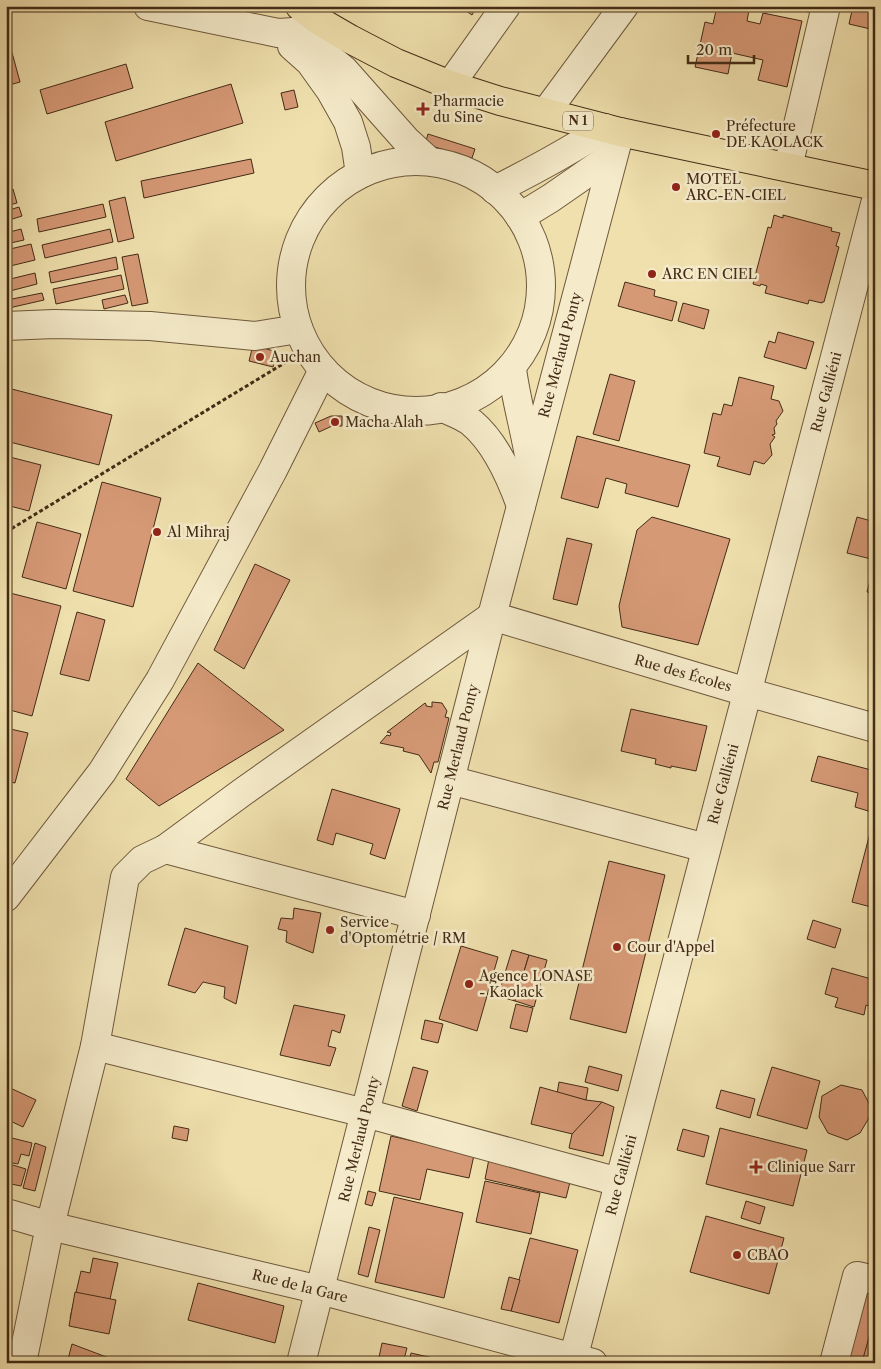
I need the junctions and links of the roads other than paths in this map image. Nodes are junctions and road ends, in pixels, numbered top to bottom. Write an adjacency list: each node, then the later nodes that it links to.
1 (148, 6): 5 (street)
2 (506, 6): 6 (street)
3 (624, 6): 7 (street)
4 (826, 6): 10 (street)
5 (298, 23): 6 (highway, N 1); 9 (street); 11 (street)
6 (450, 85): 7 (highway, N 1)
7 (546, 112): 8 (highway, N 1)
8 (613, 138): 10 (highway, N 1); 13 (street); 15 (street); 20 (street, Rue Merlaud Ponty)
9 (429, 161): 11 (street); 13 (street)
10 (788, 167): 12 (highway, N 1)
11 (360, 174): 17 (street)
12 (875, 186)
13 (495, 190): 15 (street)
14 (875, 204): 23 (street, Rue Galliéni)
15 (520, 217): 18 (street)
16 (6, 326): 17 (street)
17 (310, 349): 19 (street); 28 (street)
18 (512, 369): 19 (street); 20 (street)
19 (441, 407): 21 (street)
20 (531, 467): 21 (street, Rue Merlaud Ponty)
21 (521, 506): 22 (street, Rue Merlaud Ponty)
22 (492, 616): 23 (street, Rue des Écoles); 25 (street, Rue Merlaud Ponty); 27 (street)
23 (747, 692): 24 (street, Rue des Écoles); 26 (street, Rue Galliéni)
24 (875, 728)
25 (450, 780): 26 (street); 29 (street, Rue Merlaud Ponty)
26 (706, 848): 32 (street, Rue Galliéni)
27 (164, 850): 29 (street); 30 (street)
28 (6, 897)
29 (416, 915): 31 (street, Rue Merlaud Ponty)
30 (94, 1046): 31 (street); 34 (street)
31 (365, 1114): 32 (street); 36 (street, Rue Merlaud Ponty)
32 (620, 1182): 37 (street, Rue Galliéni)
33 (6, 1213): 34 (street, Rue de la Gare)
34 (50, 1226): 36 (street, Rue de la Gare); 38 (street)
35 (875, 1280): 40 (street)
36 (320, 1290): 37 (street, Rue de la Gare); 39 (street, Rue Merlaud Ponty)
37 (580, 1361)
38 (22, 1363)
39 (301, 1363)
40 (834, 1363)

